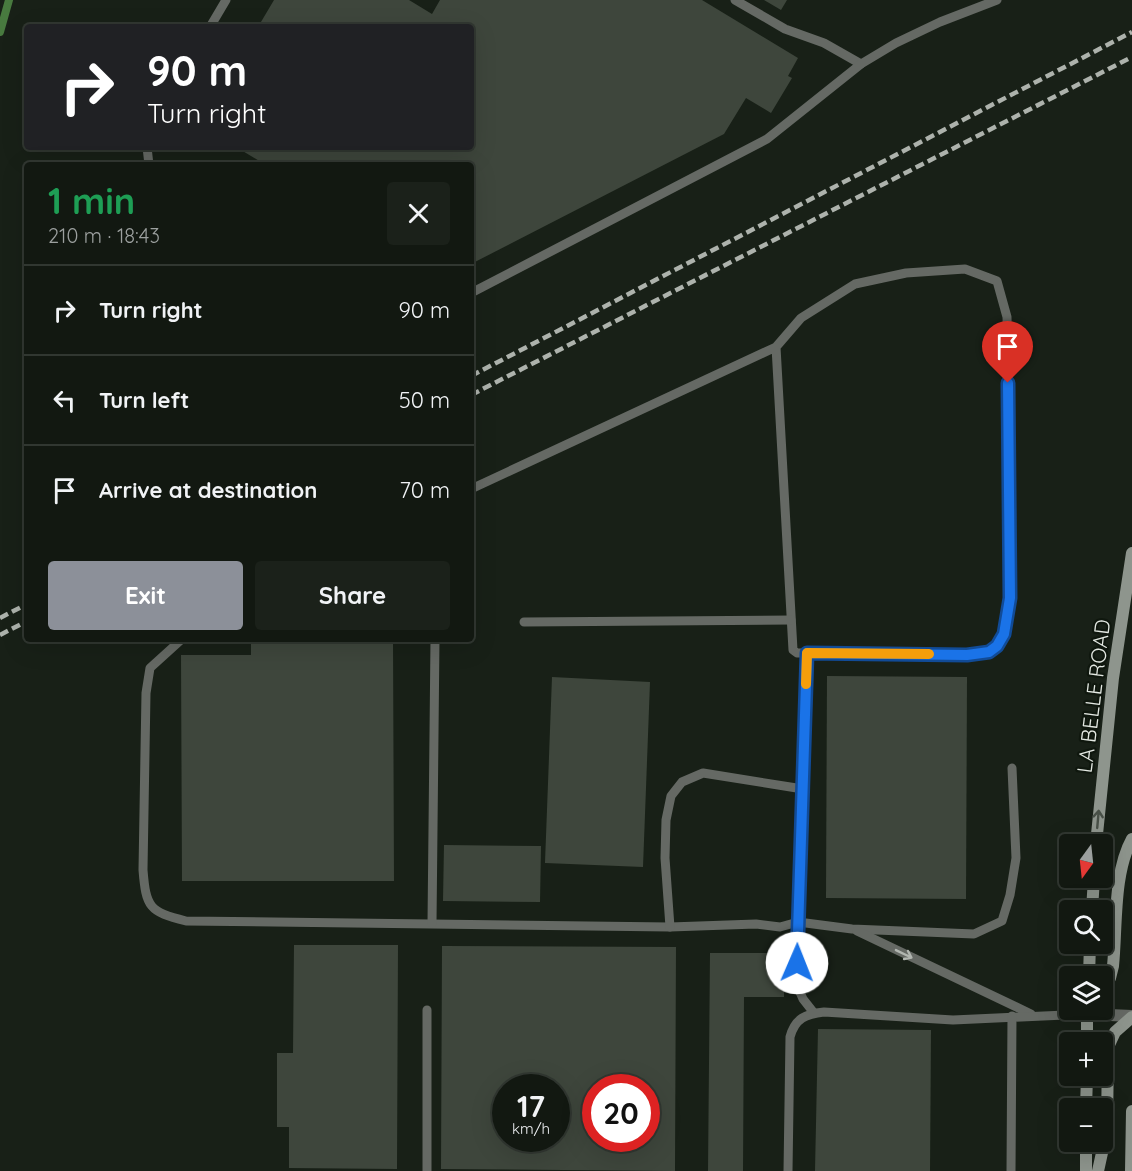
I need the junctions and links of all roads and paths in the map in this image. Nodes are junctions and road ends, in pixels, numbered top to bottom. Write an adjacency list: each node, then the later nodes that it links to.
1 (226, 0): 4 (lane)
2 (735, 0): 5 (lane)
3 (997, 0): 5 (lane)
4 (212, 24)
5 (861, 64): 6 (lane)
6 (474, 291)
7 (776, 347): 8 (lane); 10 (lane); 14 (lane)
8 (474, 488)
9 (1132, 553): 17 (main road, LA BELLE ROAD, one-way to 9)
10 (791, 620): 11 (lane); 14 (lane)
11 (524, 622)
12 (179, 642): 20 (lane)
13 (435, 642): 20 (lane)
14 (807, 653): 16 (lane)
15 (1012, 768): 22 (lane)
16 (803, 789): 19 (lane); 21 (lane)
17 (1097, 834)
18 (1132, 839): 23 (main road)
19 (798, 922): 21 (lane); 22 (lane); 25 (lane)
20 (432, 923): 21 (lane)
21 (670, 927)
22 (852, 928): 28 (lane, one-way to 28)
23 (1113, 966)
24 (427, 1010): 33 (lane)
25 (814, 1013): 29 (lane); 34 (lane)
26 (1059, 1013): 28 (lane)
27 (1113, 1014): 30 (street)
28 (1032, 1015): 29 (lane)
29 (1012, 1016): 35 (lane)
30 (1132, 1016): 37 (main road)
31 (1132, 1111): 38 (main road)
32 (1086, 1152): 36 (main road)
33 (427, 1171)
34 (788, 1171)
35 (1011, 1171)
36 (1086, 1171)
37 (1098, 1171)
38 (1131, 1171)

